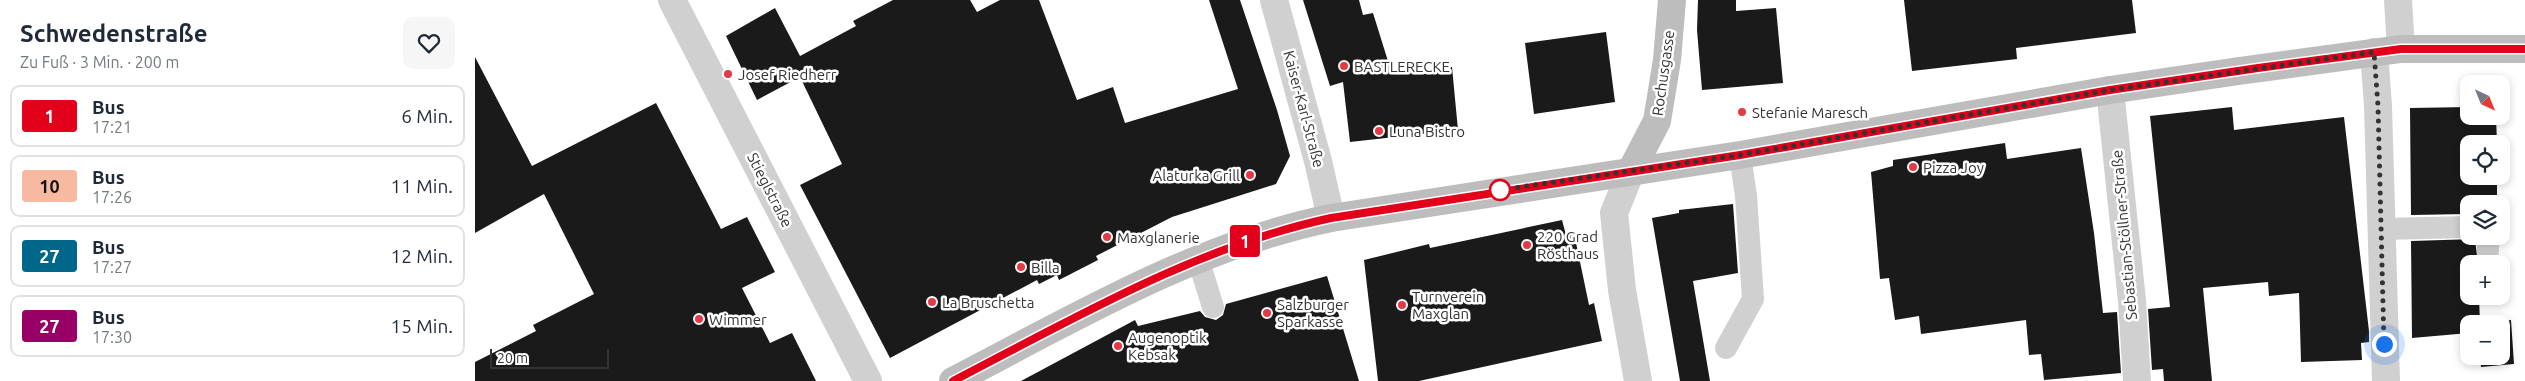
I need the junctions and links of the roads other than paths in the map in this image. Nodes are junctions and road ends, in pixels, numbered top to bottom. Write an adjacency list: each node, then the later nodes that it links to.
1 (672, 0): 17 (street, Stieglstraße)
2 (1274, 0): 11 (street, Kaiser-Karl-Straße)
3 (1672, 0): 10 (street, Rochusgasse)
4 (2398, 0): 5 (street)
5 (2401, 49): 6 (street); 7 (street)
6 (2525, 49)
7 (2374, 52): 8 (street); 13 (street)
8 (2110, 90): 9 (street); 20 (street, Sebastian-Stöllner-Straße)
9 (1740, 155): 10 (street); 16 (lane)
10 (1631, 170): 11 (street); 19 (street)
11 (1331, 218): 14 (street)
12 (2460, 227): 13 (lane)
13 (2382, 229): 21 (street)
14 (1198, 259): 15 (lane); 18 (street)
15 (1213, 307)
16 (1726, 348)
17 (868, 381)
18 (953, 381)
19 (1638, 381)
20 (2137, 381)
21 (2386, 381)

